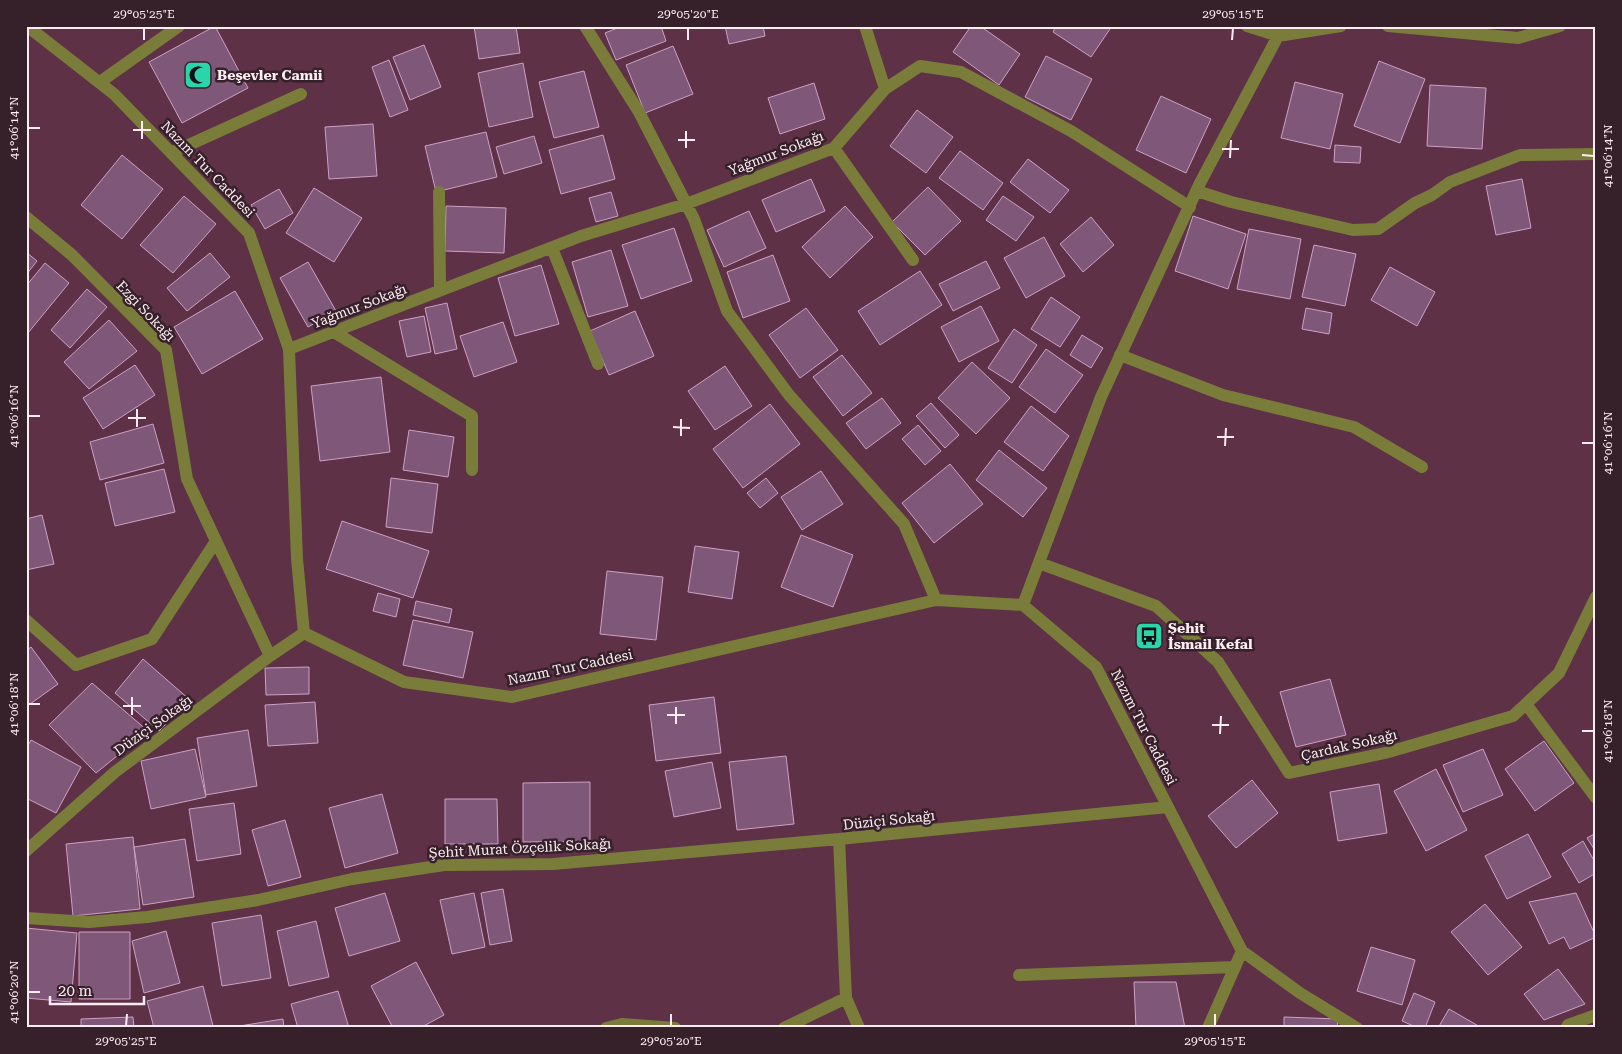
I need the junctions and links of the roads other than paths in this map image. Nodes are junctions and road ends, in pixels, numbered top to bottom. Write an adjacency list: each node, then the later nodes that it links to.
1 (27, 26): 10 (street, Nazım Tur Caddesi)
2 (179, 26): 10 (street)
3 (585, 26): 18 (street)
4 (865, 26): 11 (street)
5 (1248, 26): 9 (street)
6 (1341, 26): 9 (street)
7 (1388, 26): 8 (street)
8 (1560, 26)
9 (1282, 31): 16 (street)
10 (100, 82): 14 (street, Nazım Tur Caddesi)
11 (886, 89): 13 (street, Yağmur Sokağı); 19 (street, Yağmur Sokağı)
12 (301, 94): 14 (street)
13 (834, 148): 18 (street, Yağmur Sokağı); 22 (street)
14 (171, 153): 25 (street, Nazım Tur Caddesi)
15 (1596, 154): 16 (street)
16 (1197, 191): 19 (street)
17 (439, 192): 23 (street)
18 (686, 204): 21 (street, Yağmur Sokağı); 33 (street)
19 (1190, 207): 26 (street)
20 (26, 217): 30 (street, Ezgi Sokağı)
21 (552, 248): 23 (street, Yağmur Sokağı); 27 (street)
22 (913, 260)
23 (440, 290): 24 (street, Yağmur Sokağı)
24 (334, 332): 25 (street, Yağmur Sokağı); 29 (street)
25 (290, 349): 36 (street, Nazım Tur Caddesi)
26 (1120, 355): 28 (street); 31 (street)
27 (598, 364)
28 (1422, 467)
29 (472, 470)
30 (216, 541): 35 (street); 37 (street, Ezgi Sokağı)
31 (1039, 563): 34 (street); 38 (street, Çardak Sokağı)
32 (1596, 596): 38 (street, Çardak Sokağı)
33 (936, 600): 34 (street, Nazım Tur Caddesi); 36 (street, Nazım Tur Caddesi)
34 (1023, 605): 40 (street, Nazım Tur Caddesi)
35 (26, 620)
36 (304, 633): 37 (street, Düziçi Sokağı)
37 (270, 656): 42 (street, Düziçi Sokağı)
38 (1526, 704): 39 (street)
39 (1596, 798)
40 (1168, 807): 41 (street, Düziçi Sokağı); 44 (street, Nazım Tur Caddesi)
41 (839, 839): 43 (street, Şehit Murat Özçelik Sokağı); 47 (street, Düziçi Sokağı)
42 (26, 851)
43 (26, 918)
44 (1242, 951): 45 (street); 54 (street)
45 (1235, 966): 46 (street); 53 (street)
46 (1019, 975)
47 (846, 998): 51 (street); 52 (street)
48 (1596, 1015): 55 (street)
49 (606, 1028): 50 (street)
50 (674, 1028)
51 (784, 1028)
52 (859, 1028)
53 (1208, 1028)
54 (1358, 1028)
55 (1566, 1028)

